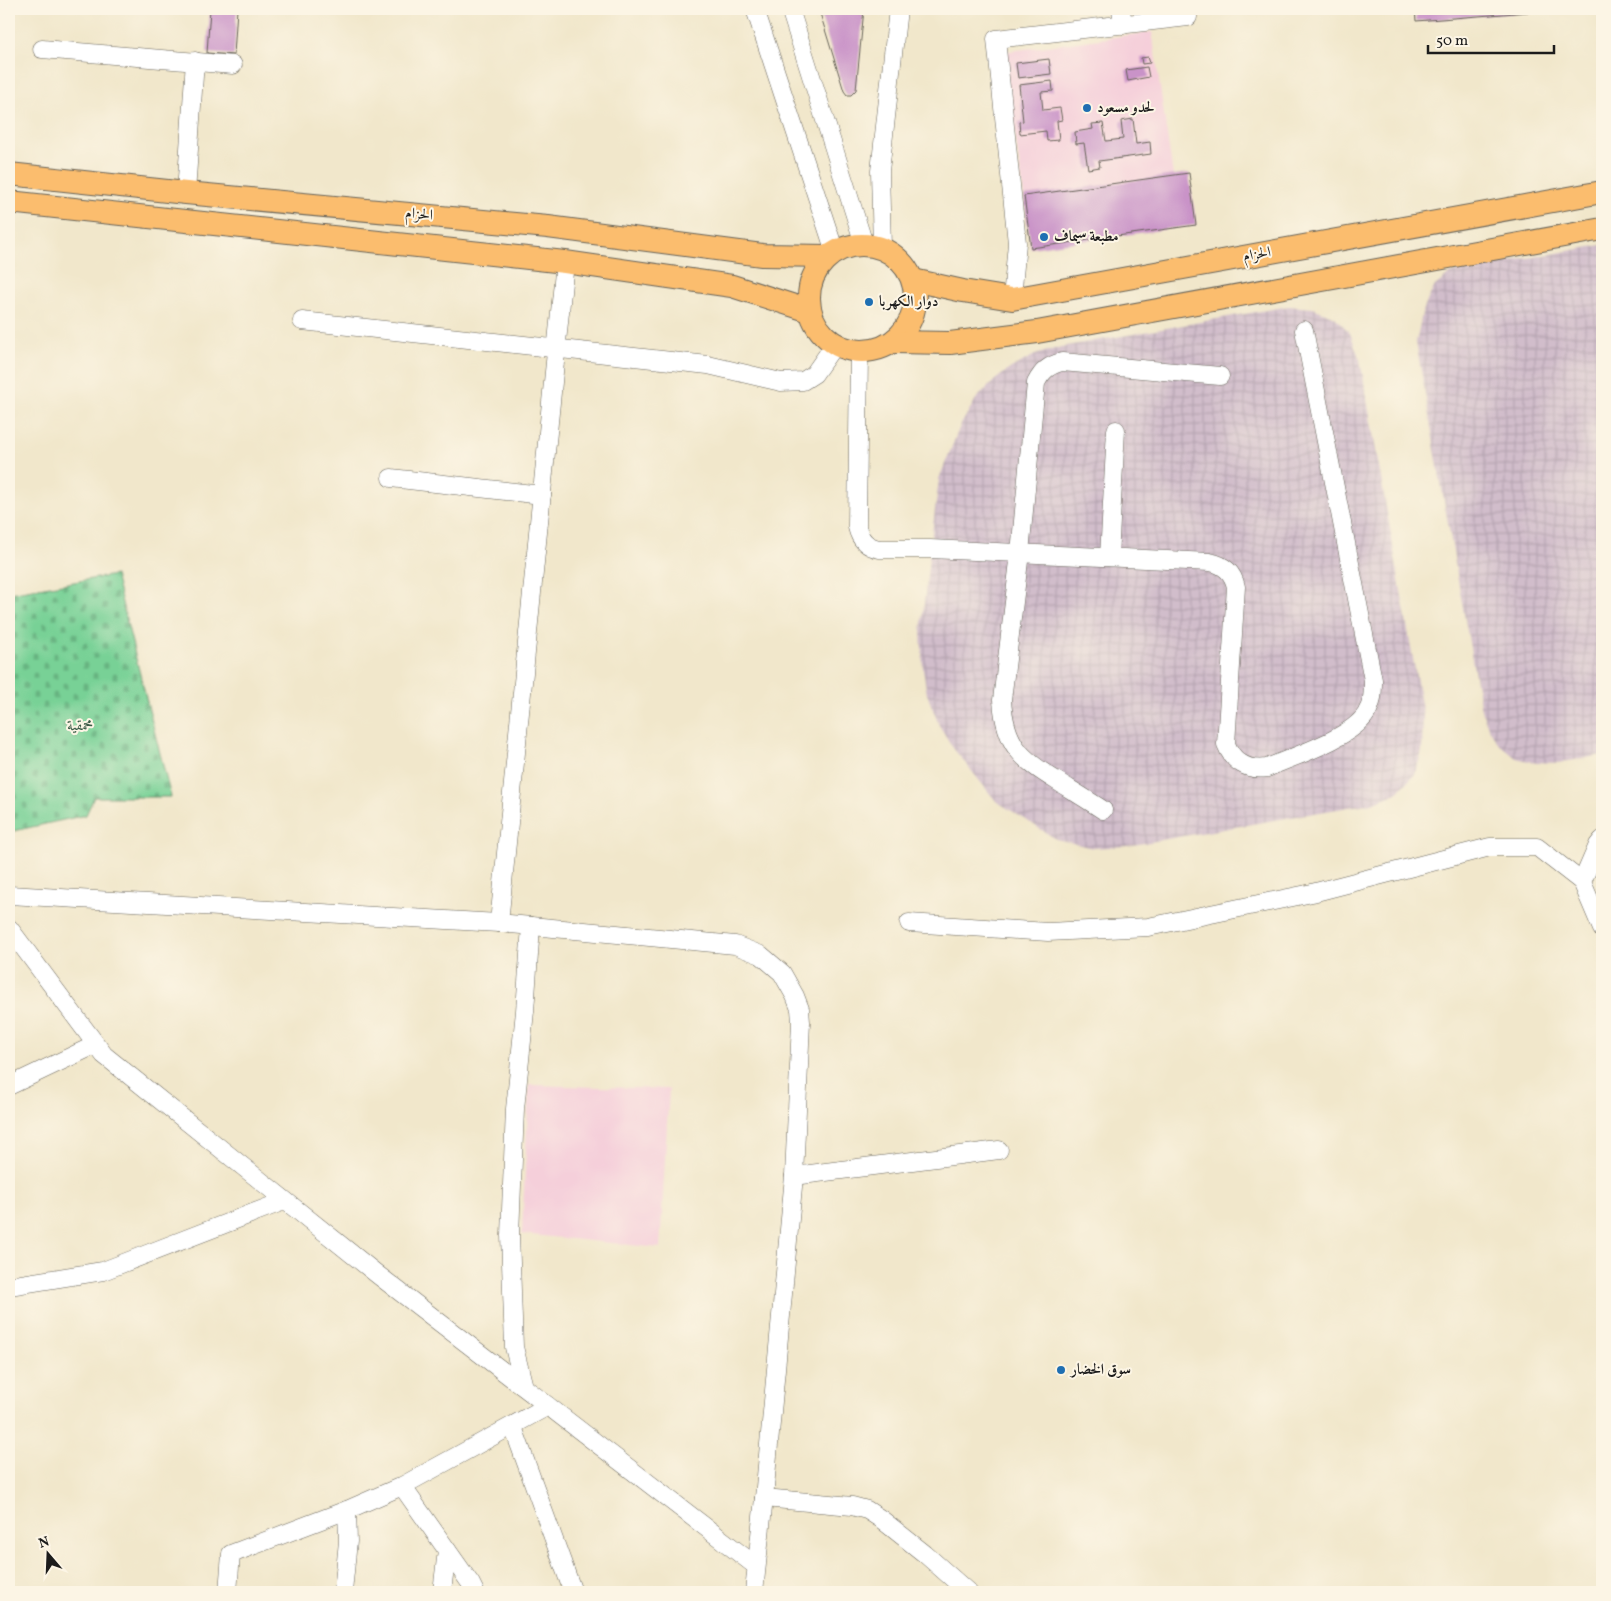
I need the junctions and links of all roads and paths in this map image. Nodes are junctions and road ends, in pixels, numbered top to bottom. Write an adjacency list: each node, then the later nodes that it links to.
1 (755, 9): 16 (street)
2 (790, 9): 15 (street)
3 (898, 9): 15 (street)
4 (1122, 17): 5 (street); 19 (street)
5 (1188, 17)
6 (42, 49): 7 (street)
7 (195, 61): 8 (street); 11 (street)
8 (233, 65)
9 (9, 174): 11 (main road, الحزام)
10 (1602, 192): 19 (main road, الحزام)
11 (186, 193): 13 (main road, الحزام)
12 (9, 202): 17 (main road, الحزام)
13 (548, 227): 16 (main road, الحزام); 17 (main road)
14 (1602, 228): 23 (main road)
15 (873, 246): 16 (main road); 18 (main road)
16 (832, 254): 20 (main road)
17 (555, 261): 20 (main road, الحزام); 25 (street)
18 (913, 280): 19 (main road, الحزام); 23 (main road)
19 (1012, 300)
20 (810, 310): 24 (main road)
21 (302, 321): 25 (street)
22 (1304, 330): 32 (street)
23 (893, 342): 26 (main road)
24 (835, 344): 25 (street); 26 (main road)
25 (556, 348): 30 (street)
26 (859, 352): 31 (street)
27 (1220, 376): 31 (street)
28 (1116, 430): 32 (street)
29 (391, 478): 30 (street)
30 (542, 495): 37 (street)
31 (1020, 553): 32 (street); 33 (street)
32 (1108, 557)
33 (1104, 810)
34 (1602, 840): 35 (street)
35 (1582, 882): 38 (street); 41 (street)
36 (9, 895): 37 (street)
37 (499, 922): 39 (street)
38 (909, 923)
39 (531, 926): 45 (street); 48 (street)
40 (9, 928): 42 (street)
41 (1602, 929)
42 (95, 1045): 43 (street); 46 (street)
43 (9, 1086)
44 (999, 1150): 45 (street)
45 (794, 1176): 52 (street)
46 (284, 1201): 47 (street); 48 (street)
47 (9, 1286)
48 (524, 1387): 49 (street)
49 (548, 1406): 50 (street); 55 (street)
50 (512, 1427): 51 (street); 60 (street)
51 (402, 1486): 53 (street); 54 (street)
52 (764, 1498): 55 (street); 62 (street)
53 (347, 1510): 56 (street); 57 (street)
54 (447, 1550): 58 (street); 59 (street)
55 (756, 1566): 61 (street)
56 (228, 1592)
57 (343, 1592)
58 (442, 1592)
59 (474, 1592)
60 (573, 1592)
61 (754, 1592)
62 (968, 1592)

